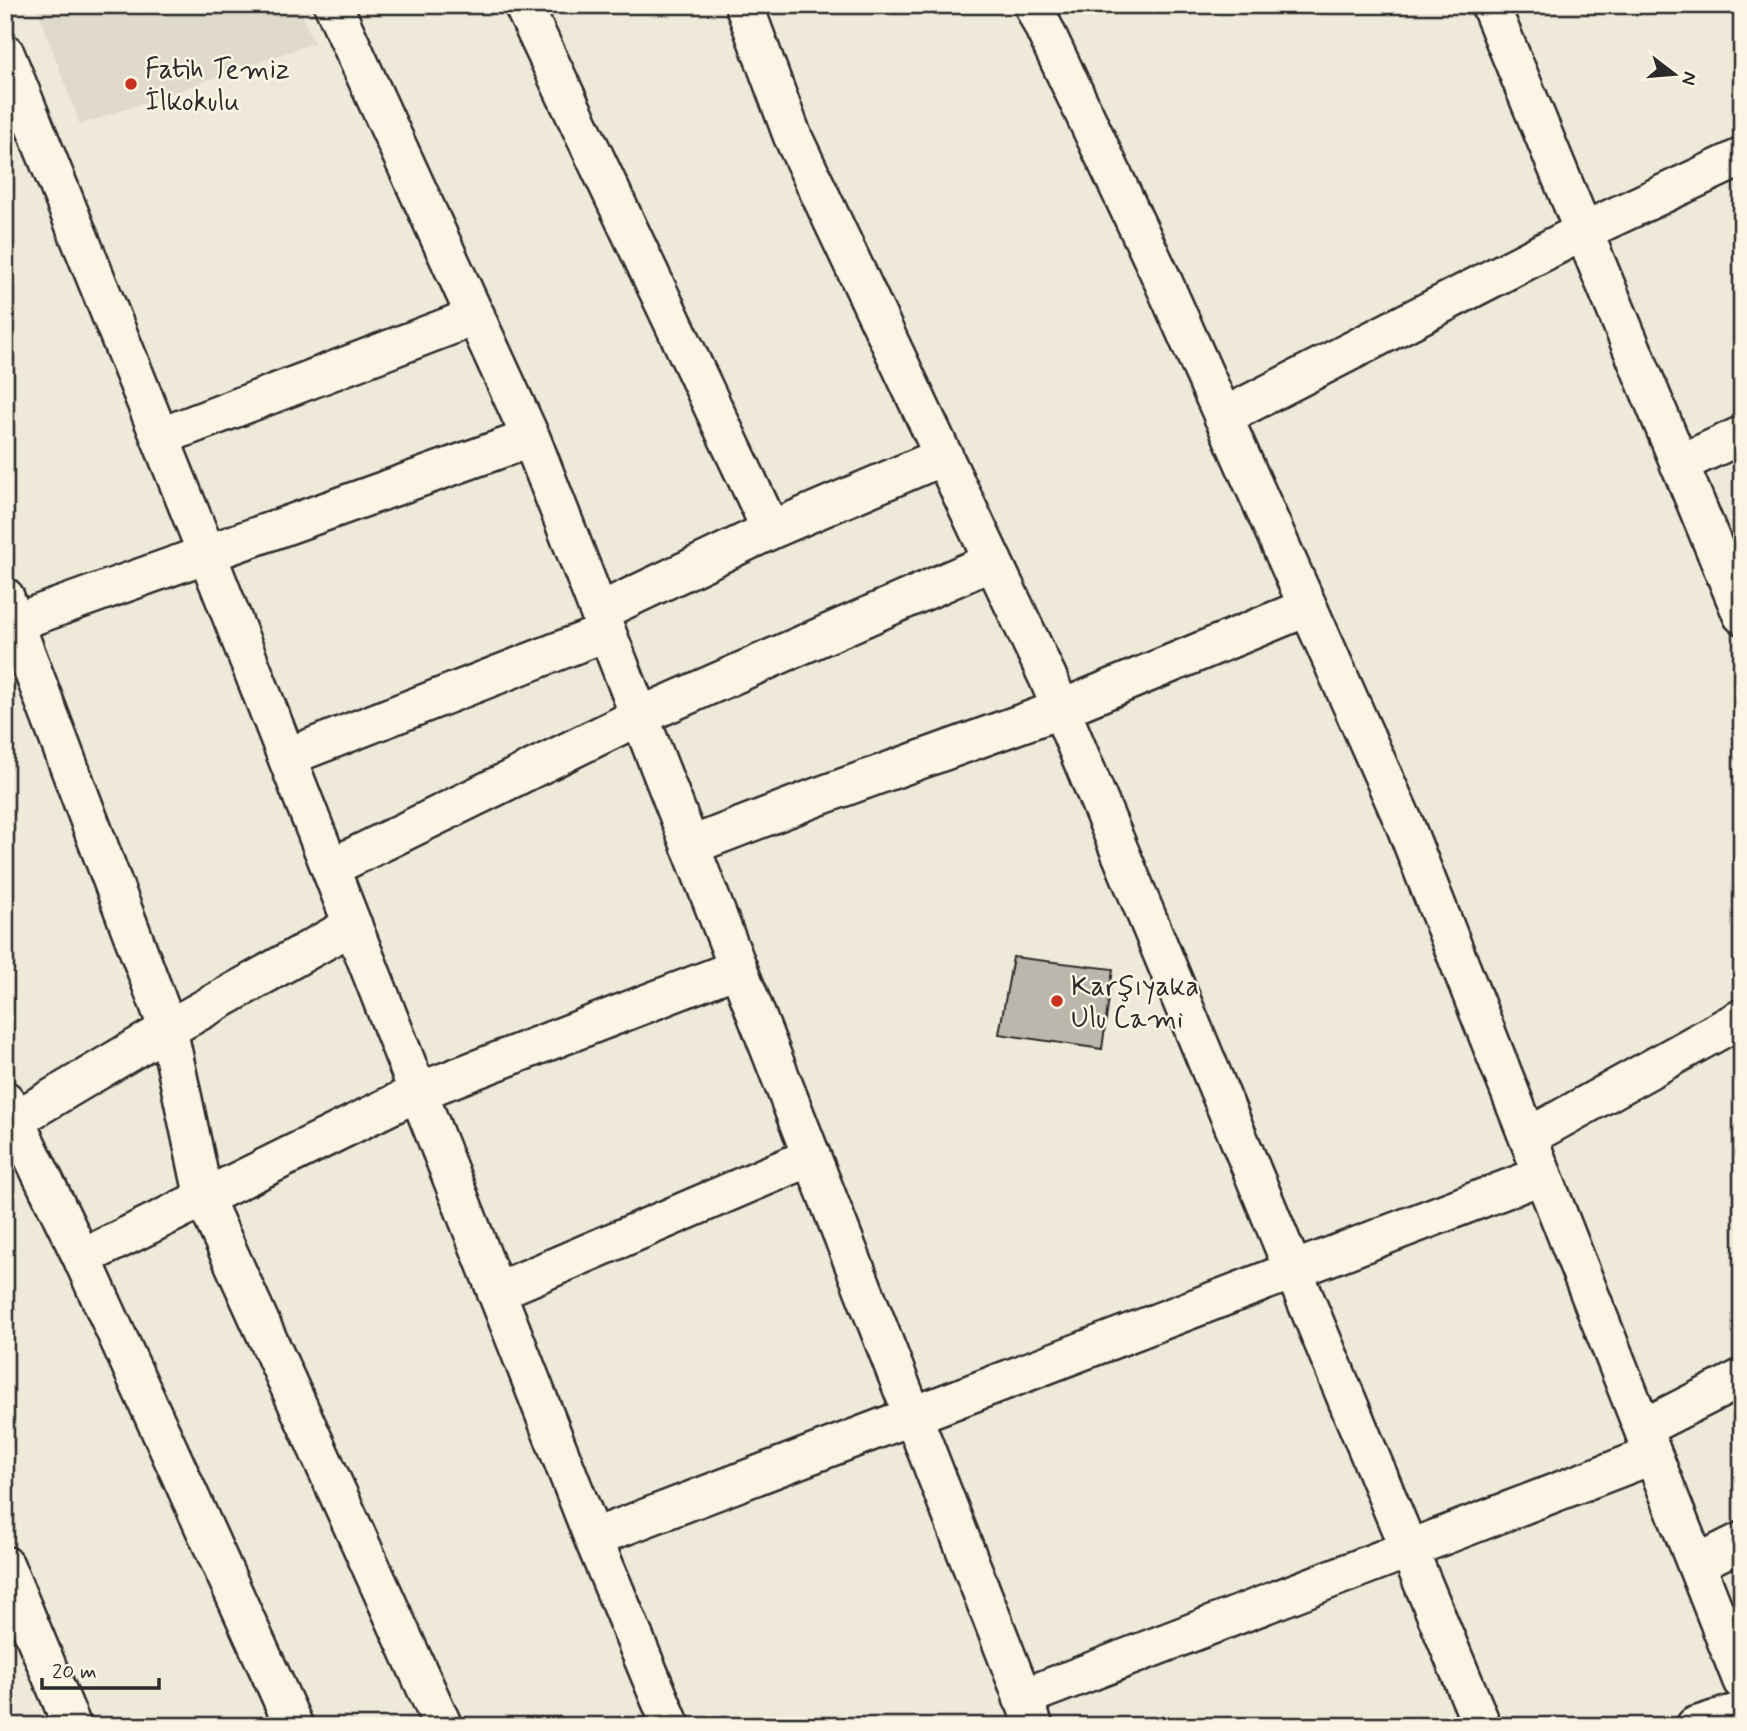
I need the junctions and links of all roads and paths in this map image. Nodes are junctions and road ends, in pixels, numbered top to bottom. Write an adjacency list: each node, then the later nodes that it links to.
1 (333, 5): 9 (street)
2 (523, 5): 16 (street)
3 (744, 5): 14 (street)
4 (1490, 5): 8 (street)
5 (1044, 9): 10 (street)
6 (5, 52): 12 (street)
7 (1742, 157): 8 (street)
8 (1584, 231): 10 (street); 15 (street)
9 (476, 316): 12 (street); 13 (street)
10 (1223, 417): 19 (street)
11 (1742, 435): 15 (street)
12 (160, 437): 17 (street)
13 (531, 438): 17 (street); 22 (street)
14 (944, 456): 16 (street); 18 (street)
15 (1679, 464): 21 (street)
16 (771, 530): 22 (street)
17 (207, 554): 20 (street); 25 (street)
18 (993, 561): 23 (street); 24 (street)
19 (1308, 607): 23 (street); 34 (street)
20 (9, 615): 31 (street)
21 (1742, 615)
22 (603, 622): 24 (street); 25 (street)
23 (1061, 709): 26 (street); 39 (street)
24 (639, 716): 26 (street); 27 (street)
25 (287, 757): 27 (street)
26 (690, 846): 29 (street)
27 (330, 868): 28 (street)
28 (353, 925): 31 (street); 32 (street)
29 (738, 968): 32 (street); 35 (street)
30 (1742, 1018): 34 (street)
31 (168, 1029): 33 (street); 37 (street)
32 (418, 1092): 37 (street); 40 (street)
33 (9, 1115): 38 (street)
34 (1528, 1137): 36 (street)
35 (811, 1157): 40 (street); 42 (street)
36 (1543, 1175): 39 (street); 43 (street)
37 (204, 1198): 38 (street); 54 (street)
38 (82, 1258): 53 (street)
39 (1294, 1269): 42 (street); 46 (street)
40 (496, 1292): 44 (street)
41 (1742, 1378): 43 (street)
42 (912, 1415): 44 (street); 51 (street)
43 (1648, 1441): 46 (street); 47 (street)
44 (593, 1538): 55 (street)
45 (1742, 1541): 47 (street)
46 (1409, 1549): 51 (street); 56 (street)
47 (1696, 1564): 49 (street)
48 (5, 1565): 52 (street)
49 (1742, 1681)
50 (1742, 1711): 57 (street)
51 (1028, 1712)
52 (72, 1726)
53 (295, 1726)
54 (443, 1726)
55 (671, 1726)
56 (1482, 1726)
57 (1695, 1726)

